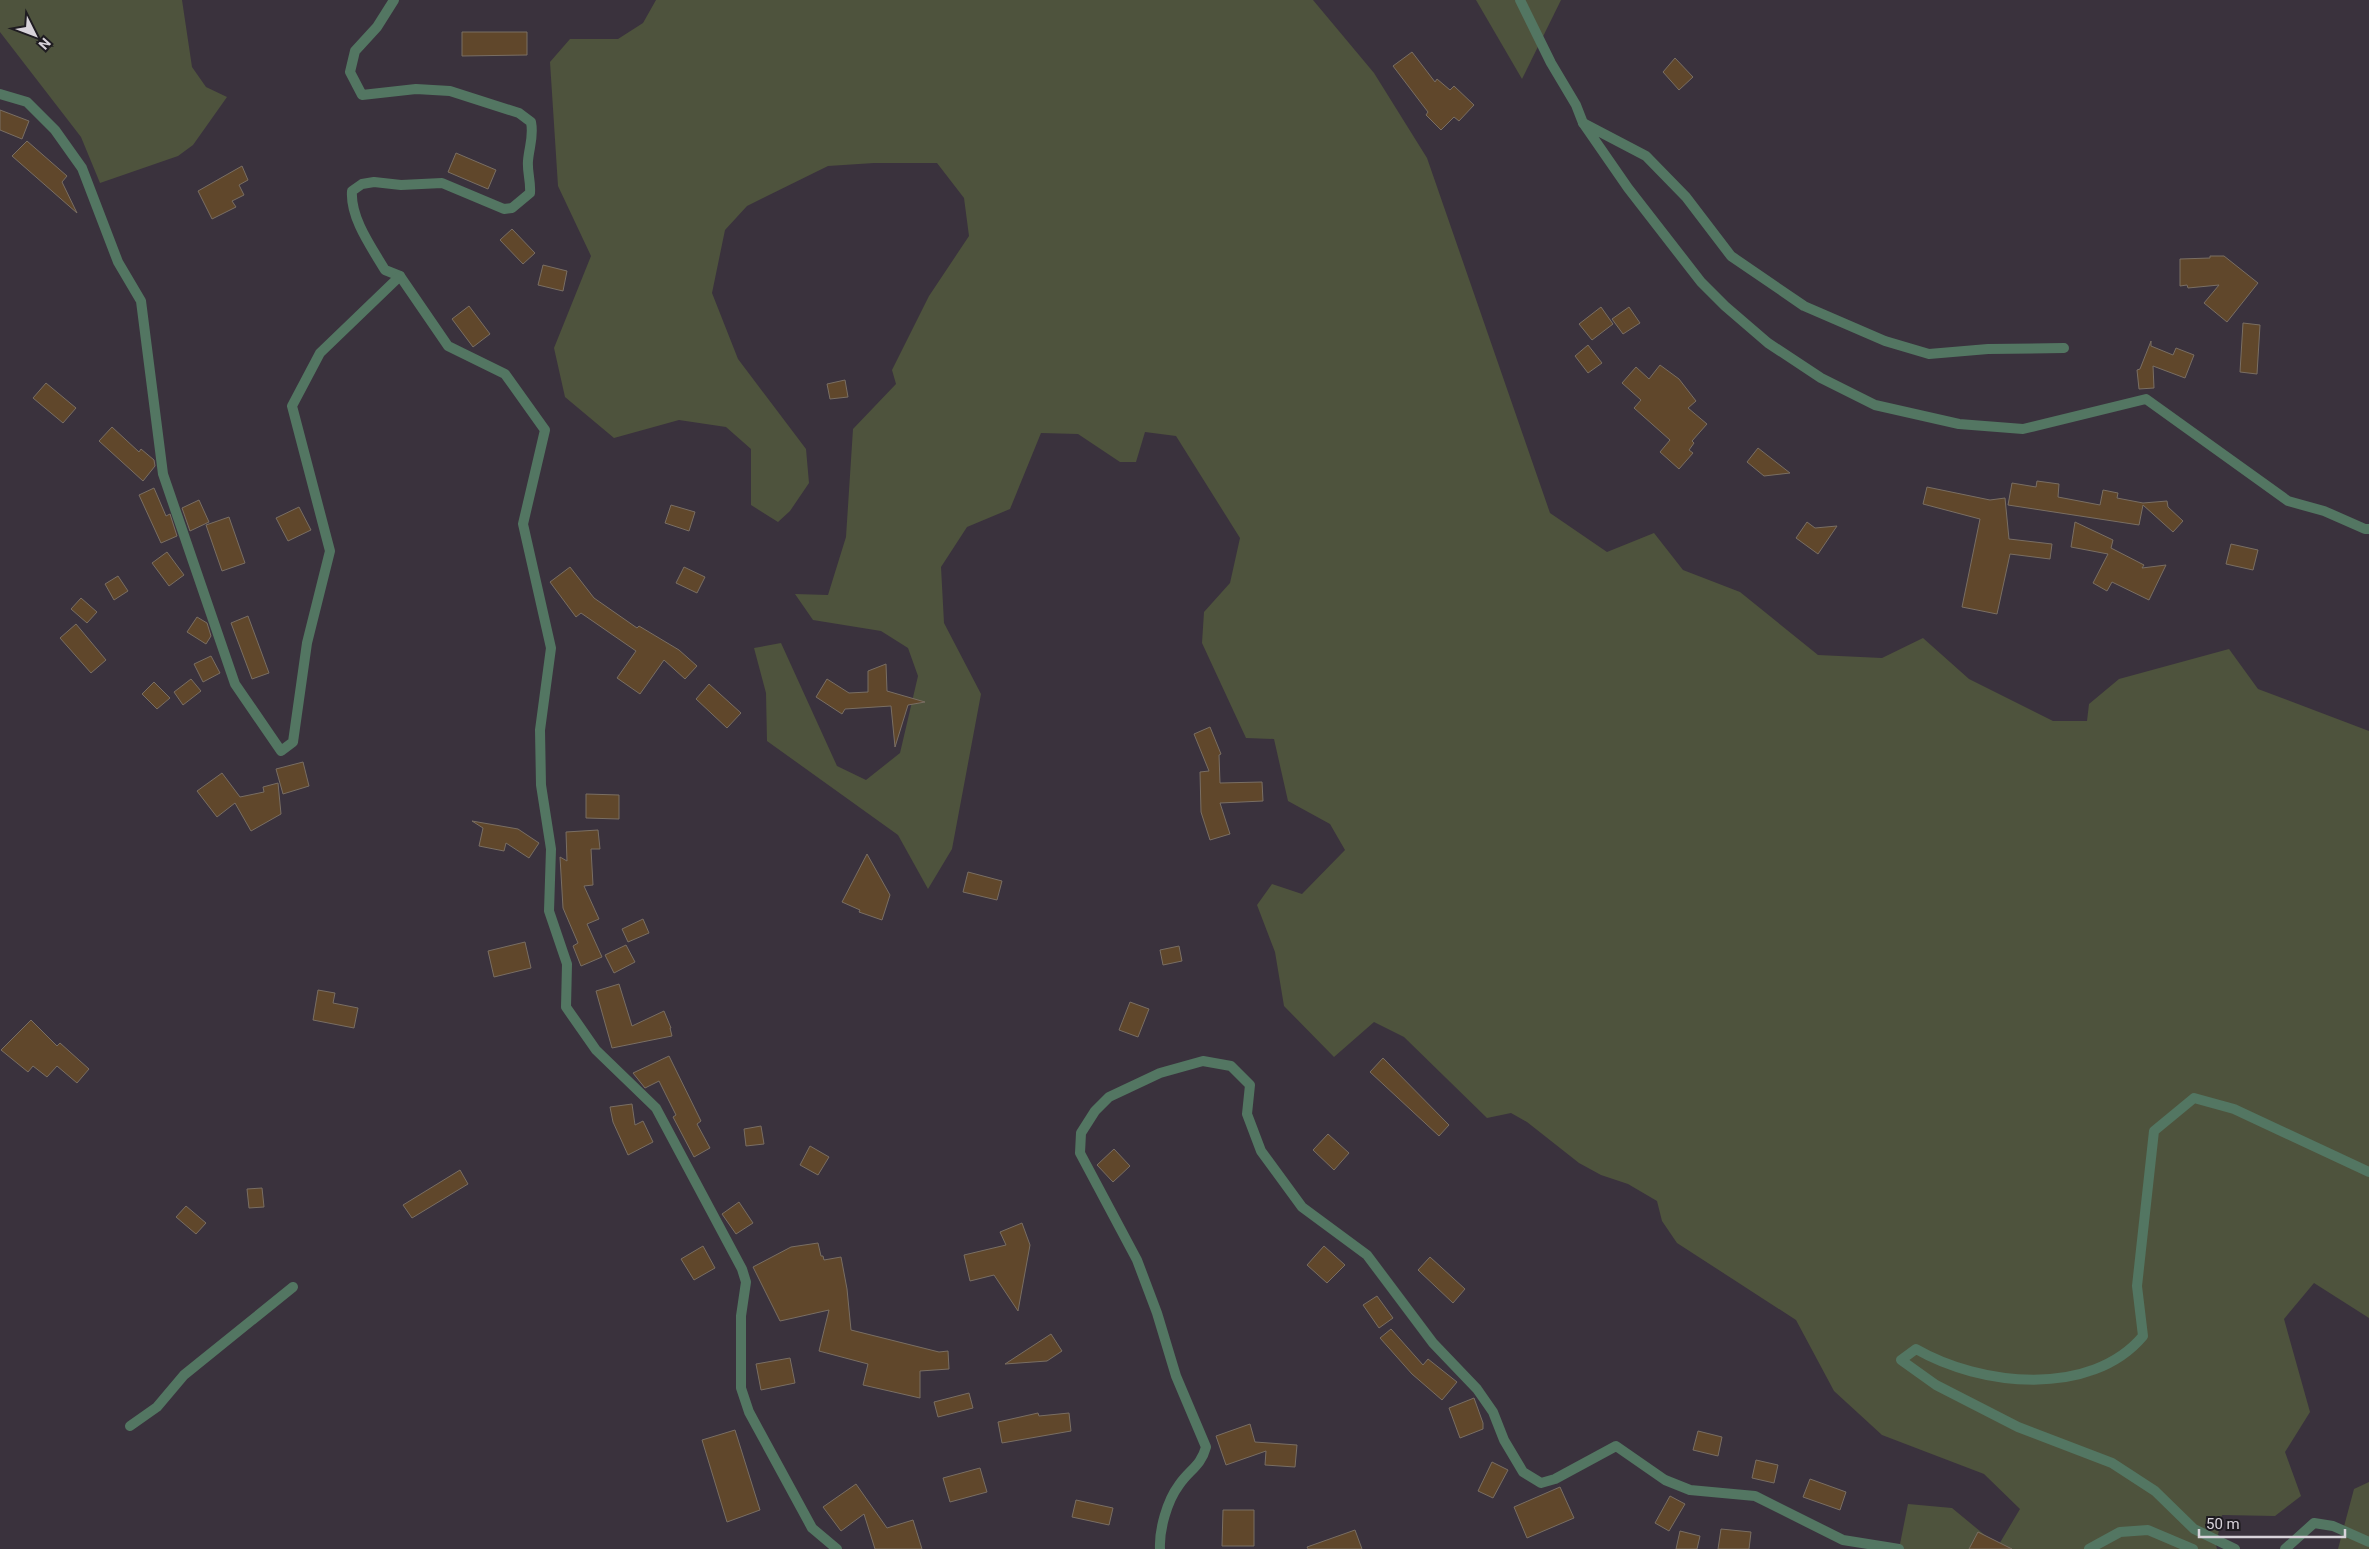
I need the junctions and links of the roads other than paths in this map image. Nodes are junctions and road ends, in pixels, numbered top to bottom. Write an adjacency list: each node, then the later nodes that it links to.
1 (394, 0): 5 (street)
2 (1520, 0): 4 (street)
3 (0, 94): 5 (street)
4 (1582, 123): 6 (street); 7 (street)
5 (400, 276): 12 (street)
6 (2064, 348)
7 (2369, 529)
8 (2369, 1172): 17 (street)
9 (293, 1287): 10 (street)
10 (130, 1426)
11 (2369, 1542): 18 (street)
12 (837, 1549)
13 (1160, 1549): 14 (street)
14 (1899, 1549)
15 (2089, 1549): 16 (street)
16 (2193, 1549)
17 (2235, 1549)
18 (2285, 1549)

